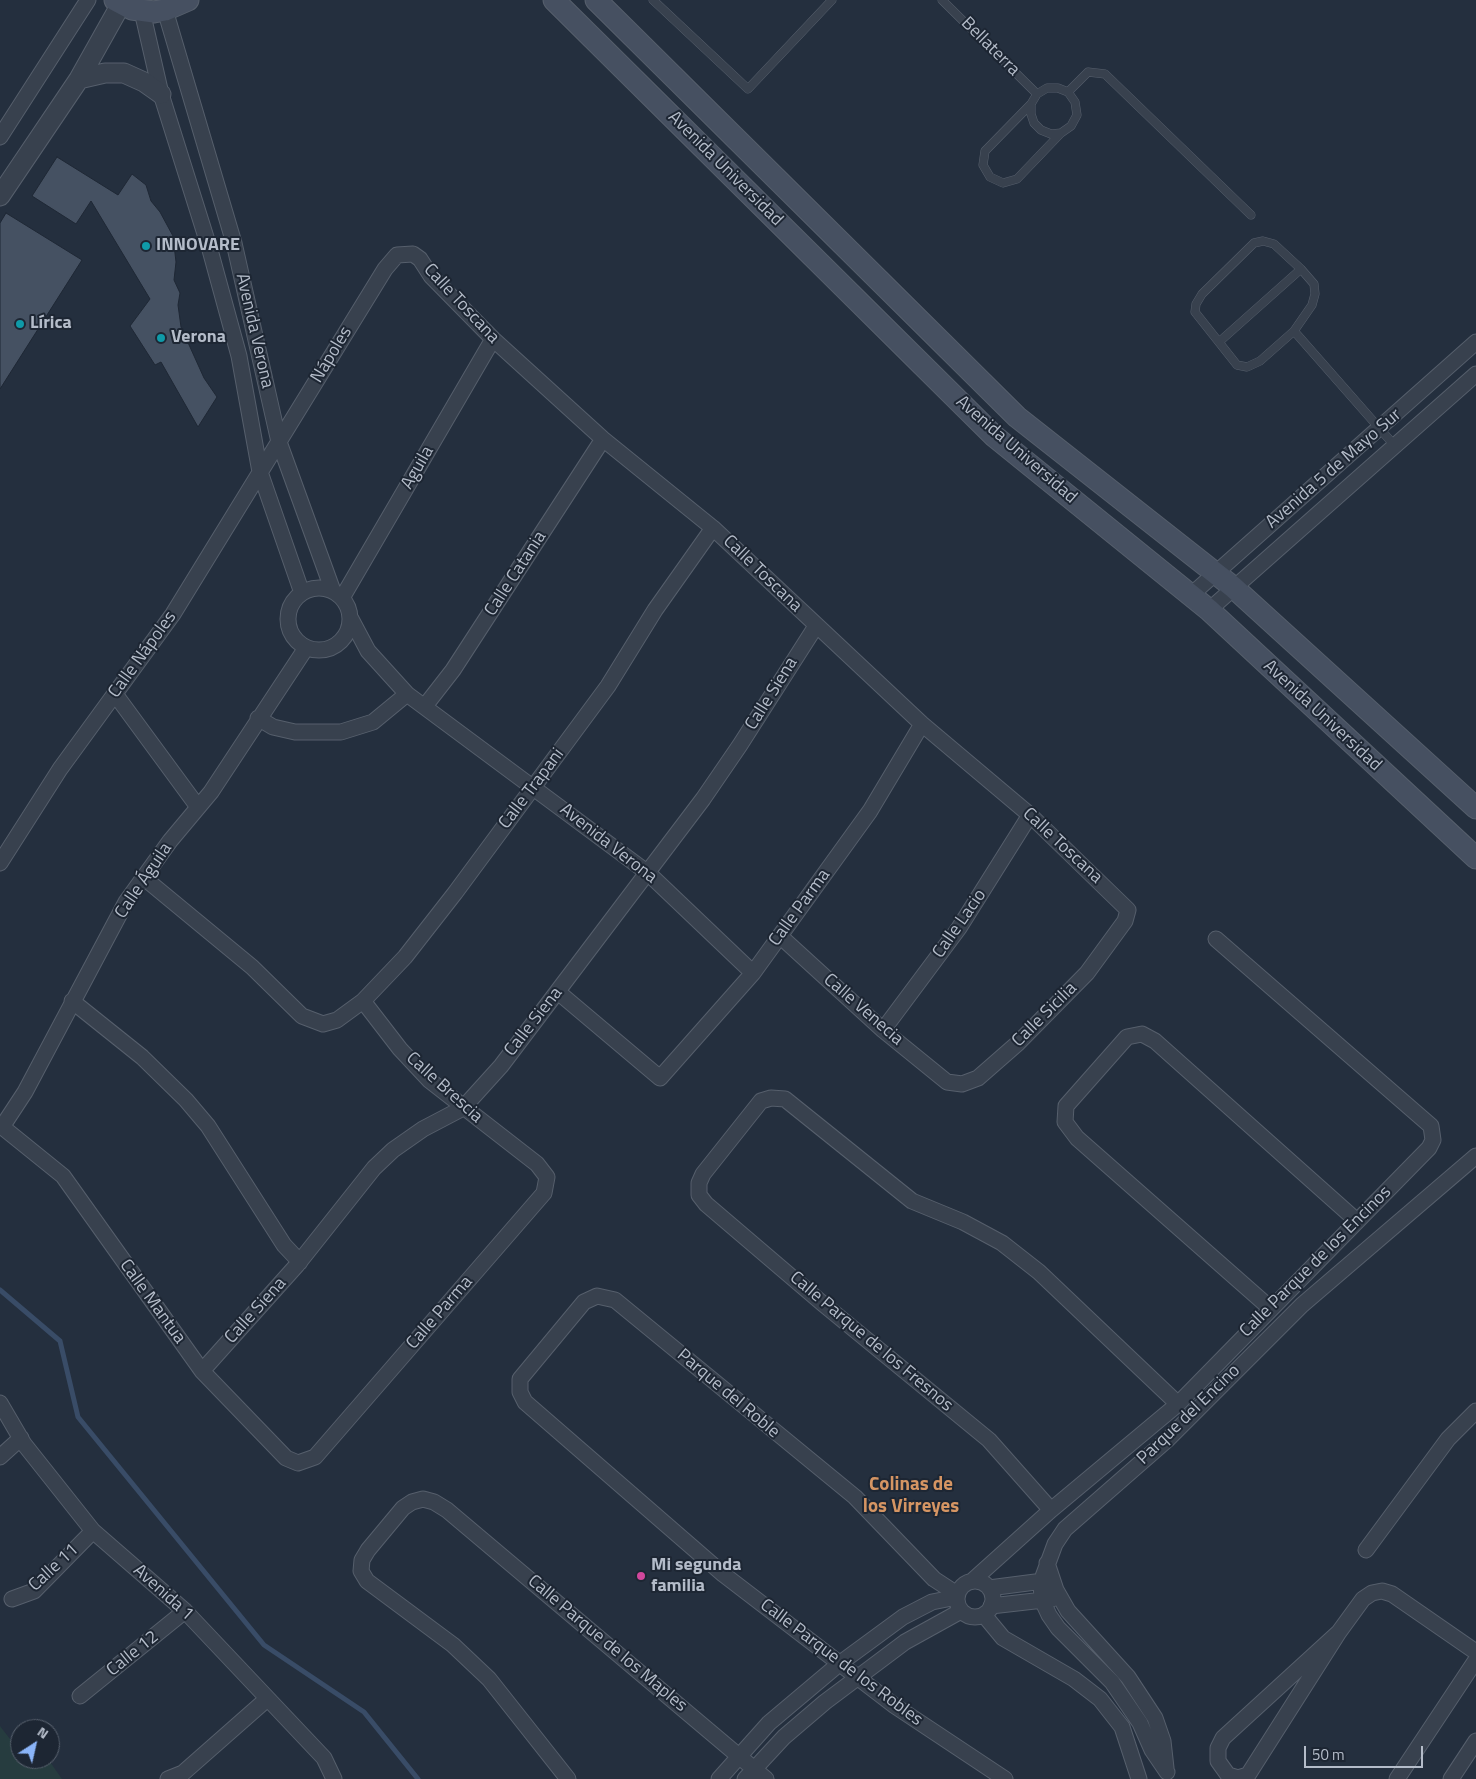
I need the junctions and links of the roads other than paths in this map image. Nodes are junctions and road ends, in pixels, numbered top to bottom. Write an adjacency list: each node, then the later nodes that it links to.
1 (88, 0): 17 (street)
2 (188, 0): 9 (main road)
3 (554, 0): 41 (main road, Avenida Universidad)
4 (596, 0): 37 (main road, Avenida Universidad)
5 (653, 0): 6 (lane)
6 (832, 0)
7 (942, 0): 14 (lane, Bellaterra)
8 (118, 2): 10 (main road); 11 (street)
9 (165, 10): 10 (main road); 20 (street, Avenida Verona)
10 (142, 11): 13 (street, Avenida Verona)
11 (79, 79): 13 (street); 18 (street)
12 (1068, 92): 14 (lane); 16 (lane); 19 (lane)
13 (161, 94): 21 (street, Avenida Verona)
14 (1037, 94): 15 (lane)
15 (1031, 104): 16 (lane); 16 (lane)
16 (1060, 133)
17 (0, 137)
18 (0, 196)
19 (1251, 215)
20 (234, 243): 21 (street); 28 (street, Avenida Verona)
21 (210, 250): 29 (street, Avenida Verona)
22 (384, 269): 25 (street, Calle Toscana); 33 (street, Nápoles)
23 (1301, 269): 24 (lane); 26 (lane); 26 (lane)
24 (1294, 331): 26 (lane); 31 (lane)
25 (493, 339): 32 (street, Calle Toscana); 40 (street, Aguila)
26 (1219, 342)
27 (1476, 342): 31 (street, Avenida 5 de Mayo Sur)
28 (260, 352): 29 (street); 33 (street, Avenida Verona)
29 (239, 356): 35 (street, Avenida Verona)
30 (1476, 374): 34 (street, Avenida 5 de Mayo Sur)
31 (1379, 429): 34 (lane); 37 (street, Avenida 5 de Mayo Sur)
32 (603, 439): 36 (street, Calle Toscana); 50 (street, Calle Catania)
33 (279, 442): 35 (street, Calle Nápoles); 40 (street, Avenida Verona)
34 (1395, 446): 38 (street, Avenida 5 de Mayo Sur)
35 (260, 472): 39 (street, Avenida Verona); 48 (street, Calle Nápoles)
36 (713, 528): 44 (street, Calle Toscana); 53 (street, Calle Trapani)
37 (1215, 573): 38 (main road, Avenida Universidad); 41 (street, Avenida 5 de Mayo Sur)
38 (1233, 588): 42 (street, Avenida 5 de Mayo Sur); 55 (main road, Avenida Universidad)
39 (302, 593): 40 (street); 46 (street)
40 (337, 594): 43 (street)
41 (1191, 595): 42 (main road, Avenida Universidad)
42 (1209, 610): 57 (main road, Avenida Universidad)
43 (351, 619): 45 (street); 47 (street, Avenida Verona)
44 (816, 626): 52 (street, Calle Toscana); 59 (street, Calle Siena)
45 (344, 639): 46 (street); 47 (street)
46 (306, 648): 51 (street, Calle Águila)
47 (368, 651): 49 (street, Avenida Verona)
48 (115, 694): 54 (street); 58 (street, Calle Nápoles)
49 (407, 694): 50 (street, Avenida Verona); 51 (street)
50 (425, 706): 53 (street, Avenida Verona)
51 (258, 718): 54 (street, Calle Águila)
52 (922, 724): 56 (street, Calle Toscana); 62 (street, Calle Parma)
53 (534, 787): 59 (street, Avenida Verona); 66 (street, Calle Trapani)
54 (198, 807): 60 (street, Calle Águila)
55 (1476, 808)
56 (1030, 815): 61 (street, Calle Toscana); 68 (street, Calle Lacio)
57 (1476, 858)
58 (0, 863)
59 (648, 873): 64 (street, Avenida Verona); 65 (street, Calle Siena)
60 (143, 876): 66 (street, Calle Trapani); 67 (street, Calle Águila)
61 (1125, 922): 69 (street, Calle Sicilia)
62 (780, 936): 64 (street, Calle Parma); 68 (street, Calle Venecia)
63 (1216, 939): 74 (street, Calle Parque de los Encinos)
64 (753, 972): 65 (street, Calle Parma)
65 (558, 992): 70 (street, Calle Siena)
66 (363, 1001): 70 (street, Calle Brescia)
67 (72, 1002): 71 (street, Calle Águila); 75 (street)
68 (883, 1030): 69 (street, Calle Venecia)
69 (947, 1082)
70 (463, 1108): 73 (street, Calle Brescia); 75 (street, Calle Siena)
71 (1, 1126): 77 (street, Calle Mantua)
72 (1476, 1156): 89 (street, Parque del Encino)
73 (537, 1164): 84 (street, Calle Parma)
74 (1357, 1221): 76 (street, Calle Parque de los Encinos); 76 (street)
75 (300, 1262): 77 (street, Calle Siena)
76 (1270, 1308): 80 (street, Calle Parque de los Encinos)
77 (202, 1371): 84 (street, Calle Mantua)
78 (525, 1402): 94 (street, Parque del Roble); 100 (street, Calle Parque de los Robles)
79 (0, 1403): 82 (street, Avenida 1)
80 (1178, 1404): 85 (street, Calle Parque de los Encinos); 85 (street, Calle Parque de los Fresnos)
81 (1476, 1411): 87 (street)
82 (21, 1438): 83 (street); 86 (street, Avenida 1)
83 (0, 1457)
84 (314, 1457)
85 (1051, 1510): 88 (street, Calle Parque de los Encinos)
86 (93, 1531): 92 (street, Calle 11); 96 (street, Avenida 1)
87 (1366, 1550)
88 (972, 1581): 90 (street); 94 (street)
89 (1047, 1581): 90 (street); 91 (street, Parque del Encino); 93 (street, Parque del Encino)
90 (989, 1588): 95 (street)
91 (1061, 1598): 93 (street); 106 (street, Parque del Encino)
92 (12, 1599)
93 (1042, 1600): 95 (street); 106 (street, Parque del Encino)
94 (958, 1601): 95 (street); 100 (street); 101 (street)
95 (988, 1610): 113 (street)
96 (185, 1611): 102 (street, Calle 12); 103 (street, Avenida 1)
97 (1339, 1632): 97 (street); 98 (street)
98 (1476, 1652)
99 (1476, 1660): 114 (street)
100 (839, 1664): 101 (street, Calle Parque de los Robles); 105 (street)
101 (857, 1678): 107 (street); 112 (street, Calle Parque de los Robles)
102 (80, 1696)
103 (267, 1699): 108 (street, Avenida 1); 109 (street)
104 (1476, 1741): 115 (street)
105 (740, 1755): 107 (street, Calle Parque de los Maples); 110 (street, Calle Parque de los Maples); 111 (street)
106 (1168, 1775)
107 (755, 1776)
108 (335, 1778)
109 (168, 1779)
110 (568, 1779)
111 (719, 1779)
112 (1005, 1779)
113 (1139, 1779)
114 (1397, 1779)
115 (1451, 1779)

